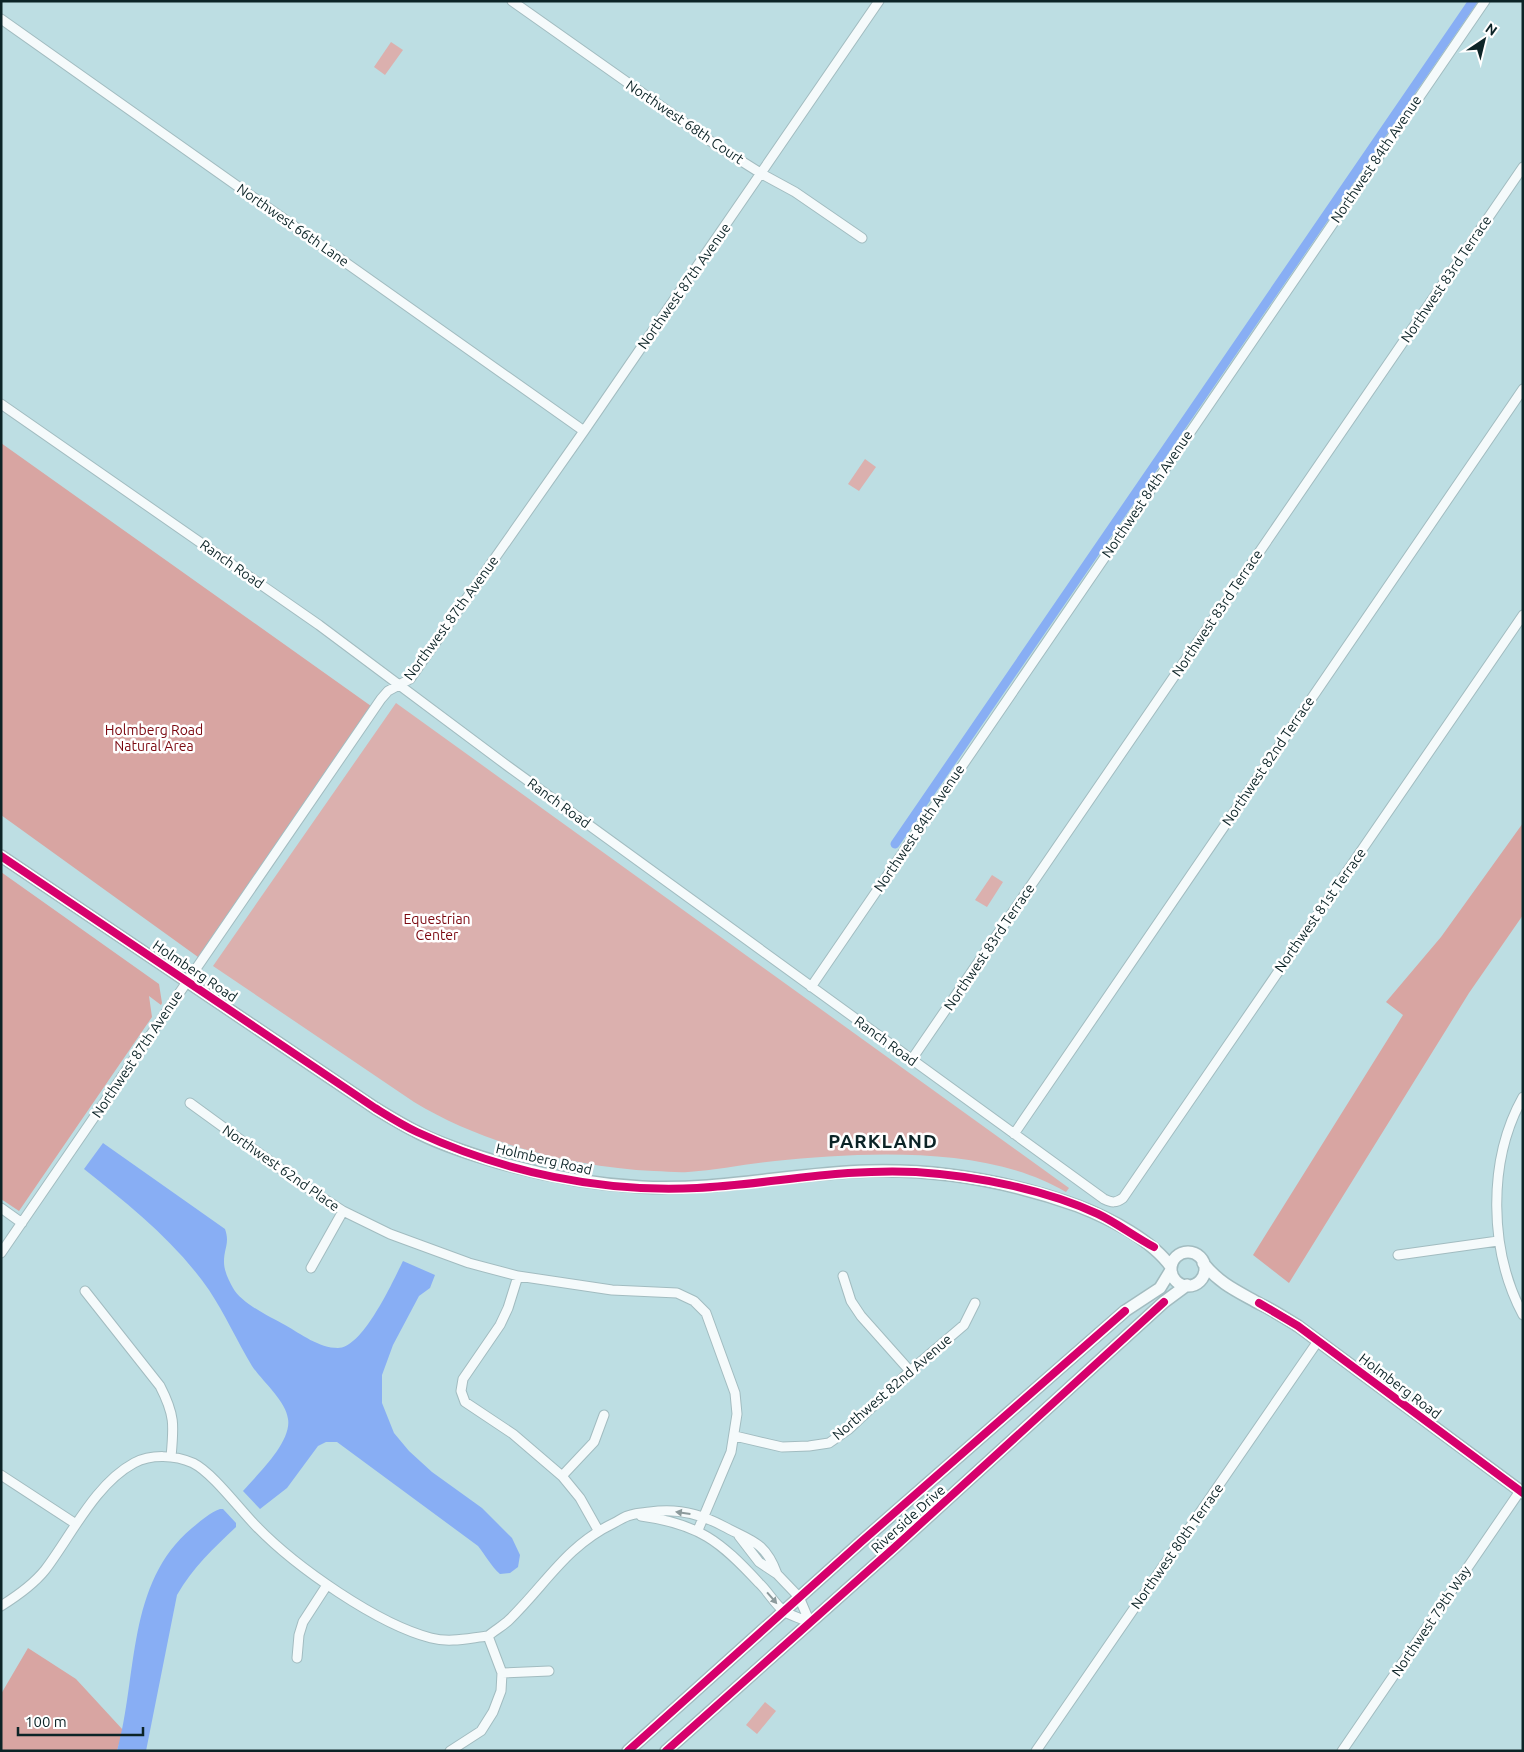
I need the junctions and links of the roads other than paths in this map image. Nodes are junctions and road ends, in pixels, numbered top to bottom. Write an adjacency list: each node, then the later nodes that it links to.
1 (512, 1): 6 (street, Northwest 68th Court)
2 (879, 1): 6 (street, Northwest 87th Avenue)
3 (1485, 1): 15 (street, Northwest 84th Avenue)
4 (1, 18): 10 (street, Northwest 66th Lane)
5 (1523, 167): 16 (street, Northwest 83rd Terrace)
6 (762, 174): 7 (street, Northwest 68th Court); 10 (street, Northwest 87th Avenue)
7 (862, 238)
8 (1523, 389): 19 (street, Northwest 82nd Terrace)
9 (1, 404): 12 (street, Ranch Road)
10 (584, 431): 12 (street, Northwest 87th Avenue)
11 (1523, 615): 20 (street, Northwest 81st Terrace)
12 (399, 686): 14 (street, Northwest 87th Avenue); 15 (street, Ranch Road)
13 (1, 856): 14 (street, Holmberg Road)
14 (187, 981): 23 (street, Northwest 87th Avenue); 25 (street, Holmberg Road)
15 (811, 987): 16 (street, Ranch Road)
16 (912, 1059): 19 (street, Ranch Road)
17 (1523, 1097): 24 (street)
18 (190, 1104): 22 (street, Northwest 62nd Place)
19 (1014, 1134): 20 (street, Ranch Road)
20 (1115, 1202)
21 (1, 1208): 23 (street)
22 (343, 1211): 30 (street); 32 (street, Northwest 62nd Place)
23 (22, 1223): 26 (street, Northwest 87th Avenue)
24 (1498, 1241): 28 (street); 39 (street)
25 (1154, 1247): 27 (street, Holmberg Road); 31 (street, Holmberg Road); 38 (street)
26 (1, 1252)
27 (1184, 1252): 29 (street); 31 (street)
28 (1398, 1255)
29 (1203, 1263): 34 (street); 35 (street, Holmberg Road)
30 (311, 1268)
31 (1171, 1269): 34 (street); 38 (street, Riverside Drive)
32 (518, 1276): 43 (street, Northwest 62nd Place); 46 (street)
33 (843, 1276): 41 (street)
34 (1192, 1284): 35 (street, Holmberg Road); 61 (street, Riverside Drive)
35 (1231, 1289): 40 (street, Holmberg Road)
36 (85, 1290): 44 (street)
37 (976, 1303): 41 (street, Northwest 82nd Avenue)
38 (1125, 1312): 58 (street, Riverside Drive)
39 (1523, 1315)
40 (1318, 1341): 47 (street, Holmberg Road); 69 (street, Northwest 80th Terrace)
41 (910, 1371): 43 (street, Northwest 82nd Avenue)
42 (604, 1415): 46 (street)
43 (735, 1436): 49 (street)
44 (171, 1457): 50 (street); 57 (street)
45 (1, 1475): 50 (street)
46 (562, 1476): 51 (street)
47 (1521, 1492): 70 (street, Northwest 79th Way)
48 (631, 1515): 49 (street, one-way to 48); 51 (street); 52 (street)
49 (705, 1516): 52 (street); 53 (street)
50 (76, 1524): 59 (street)
51 (598, 1530): 62 (street)
52 (698, 1530): 55 (street)
53 (739, 1535): 54 (street); 56 (street)
54 (749, 1548): 55 (street); 56 (street)
55 (737, 1560): 60 (street, one-way to 60)
56 (778, 1574): 58 (street)
57 (327, 1585): 62 (street); 63 (street)
58 (800, 1597): 60 (street, Riverside Drive); 61 (street)
59 (1, 1606)
60 (784, 1611): 61 (street); 67 (street, Riverside Drive)
61 (810, 1623): 68 (street, Riverside Drive)
62 (488, 1636): 65 (street)
63 (296, 1658)
64 (549, 1670): 65 (street)
65 (502, 1673): 66 (street)
66 (450, 1751)
67 (628, 1751)
68 (666, 1751)
69 (1036, 1751)
70 (1342, 1751)

